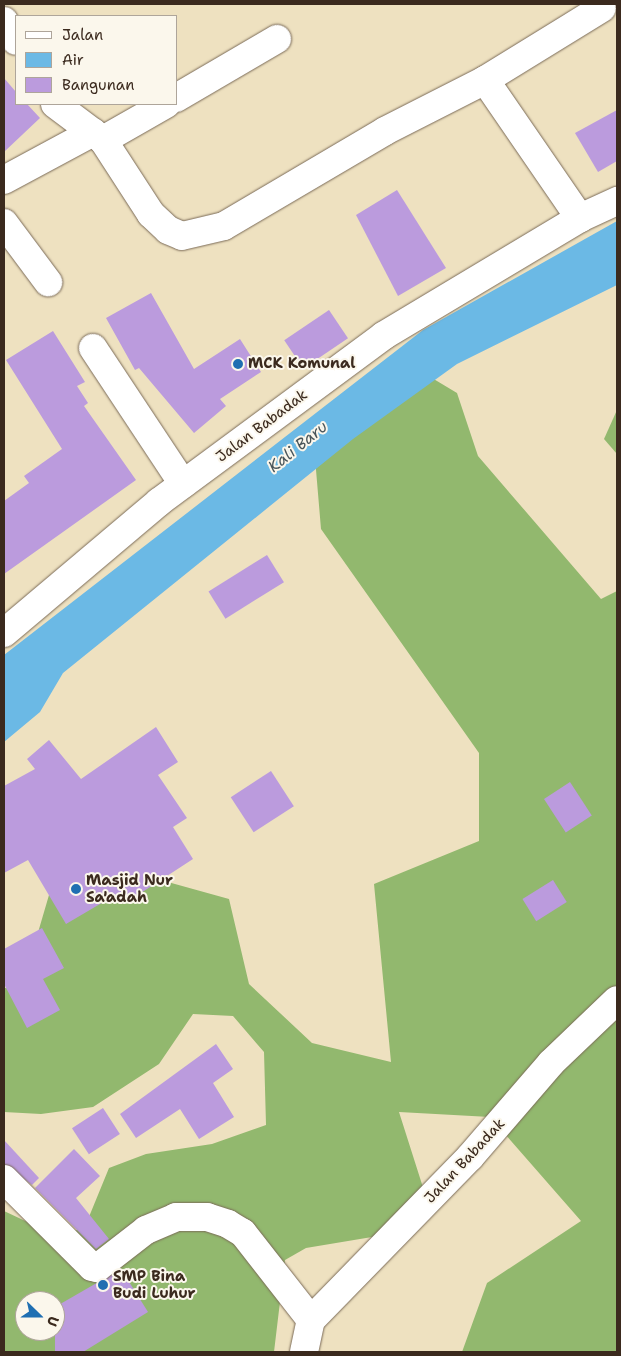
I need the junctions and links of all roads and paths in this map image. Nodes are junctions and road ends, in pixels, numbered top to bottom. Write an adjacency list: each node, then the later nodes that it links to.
1 (602, 8): 5 (street)
2 (4, 21): 3 (street)
3 (15, 39)
4 (276, 39): 6 (street)
5 (485, 80): 9 (street); 12 (street)
6 (178, 97)
7 (56, 105): 9 (street)
8 (164, 105): 9 (street)
9 (98, 136): 10 (street)
10 (4, 180)
11 (617, 201): 12 (street, Jalan Babadak)
12 (580, 218): 16 (street, Jalan Babadak)
13 (4, 223): 14 (street)
14 (48, 282)
15 (93, 348): 16 (street)
16 (183, 484): 17 (street, Jalan Babadak)
17 (4, 633)
18 (617, 1000): 20 (street, Jalan Babadak)
19 (4, 1179): 20 (street)
20 (311, 1320): 21 (street)
21 (304, 1352)

